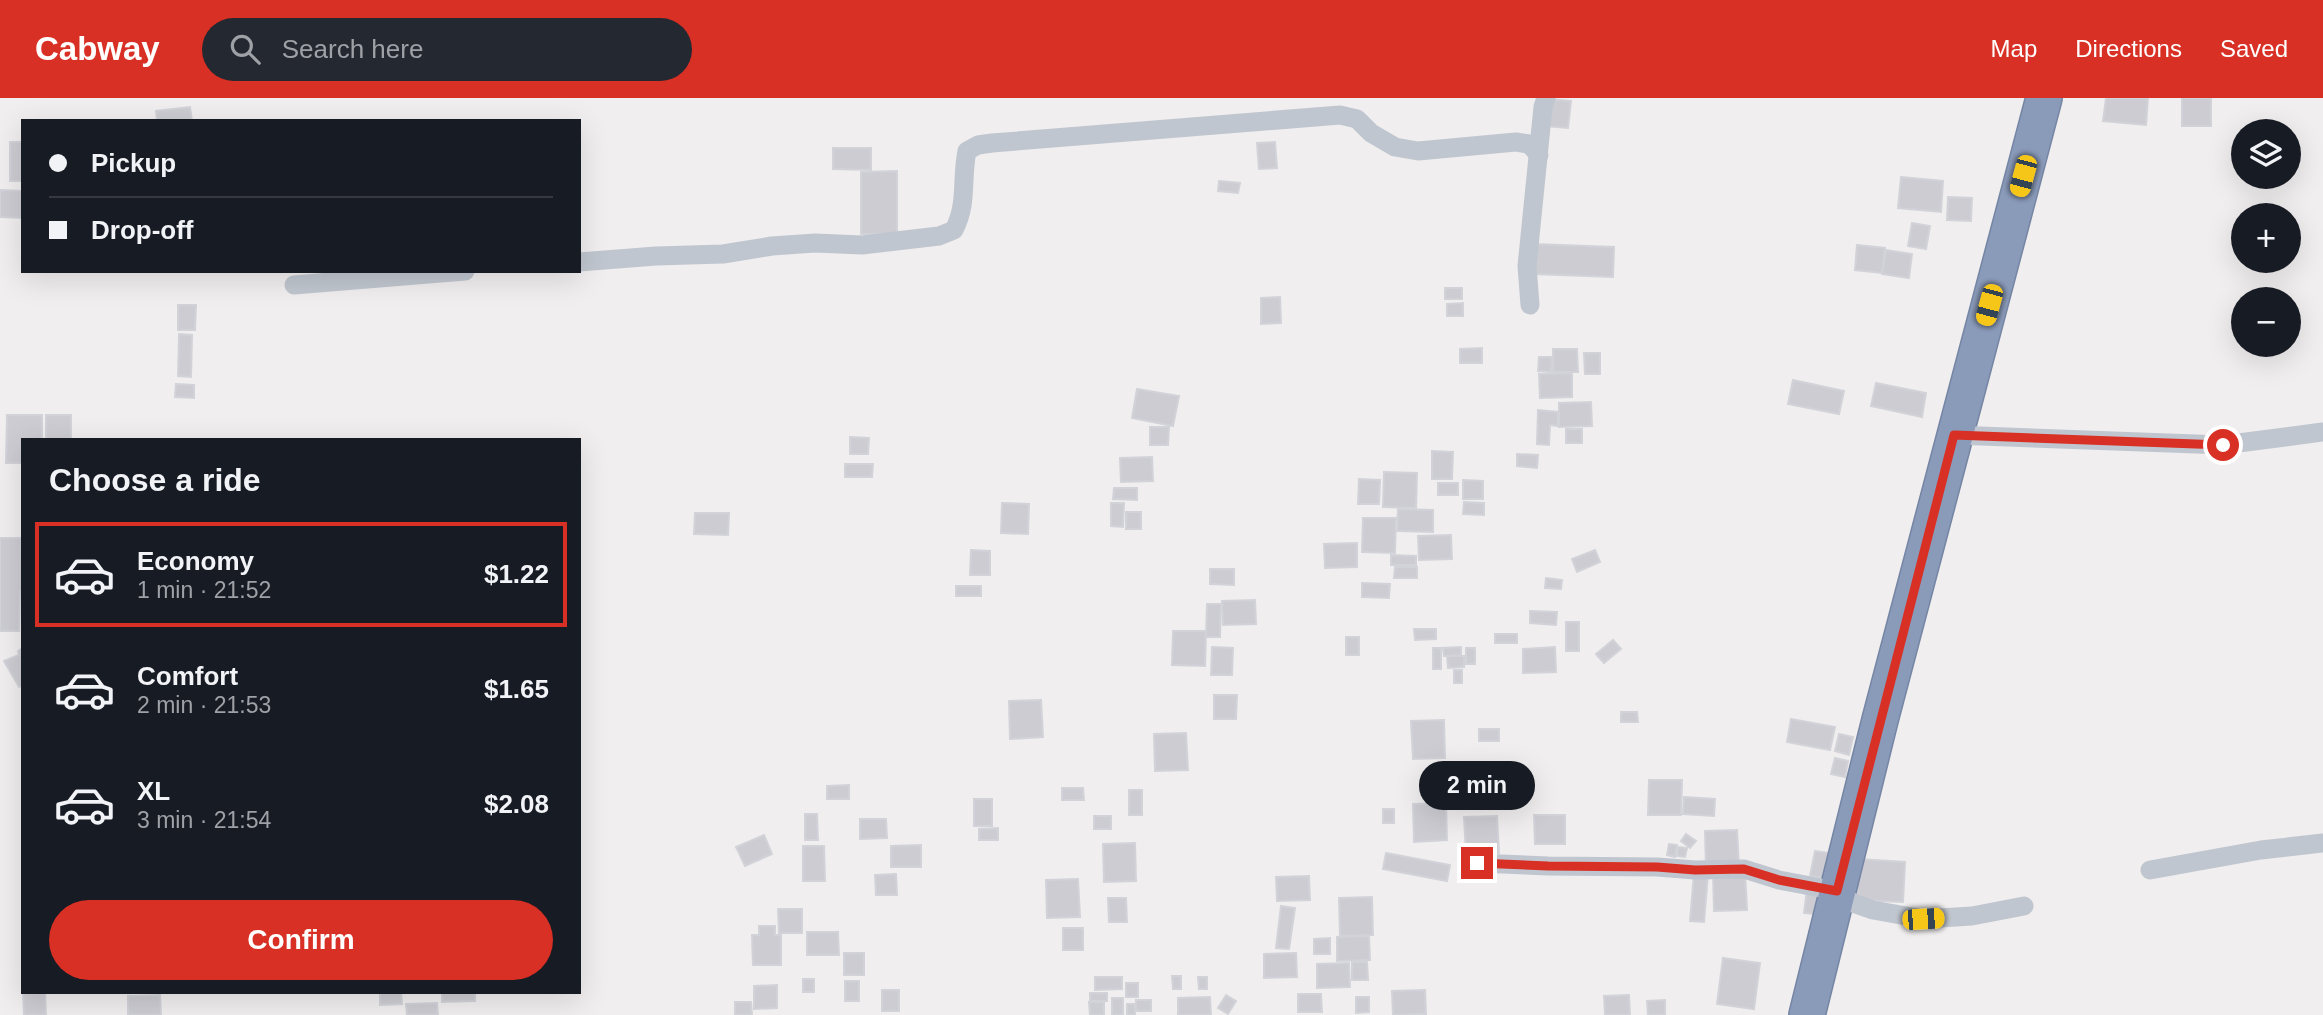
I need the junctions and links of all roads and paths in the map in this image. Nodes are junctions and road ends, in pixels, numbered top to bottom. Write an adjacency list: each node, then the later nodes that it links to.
1 (1546, 98): 3 (street)
2 (2044, 98): 9 (highway)
3 (1539, 155): 4 (street); 7 (street)
4 (581, 262)
5 (441, 273): 6 (street)
6 (294, 285)
7 (1530, 305)
8 (2323, 432): 9 (street)
9 (1954, 435): 13 (highway)
10 (2323, 843): 12 (street)
11 (1477, 863): 13 (street)
12 (2150, 870)
13 (1837, 891): 14 (street); 15 (highway)
14 (2024, 905)
15 (1807, 1015)

